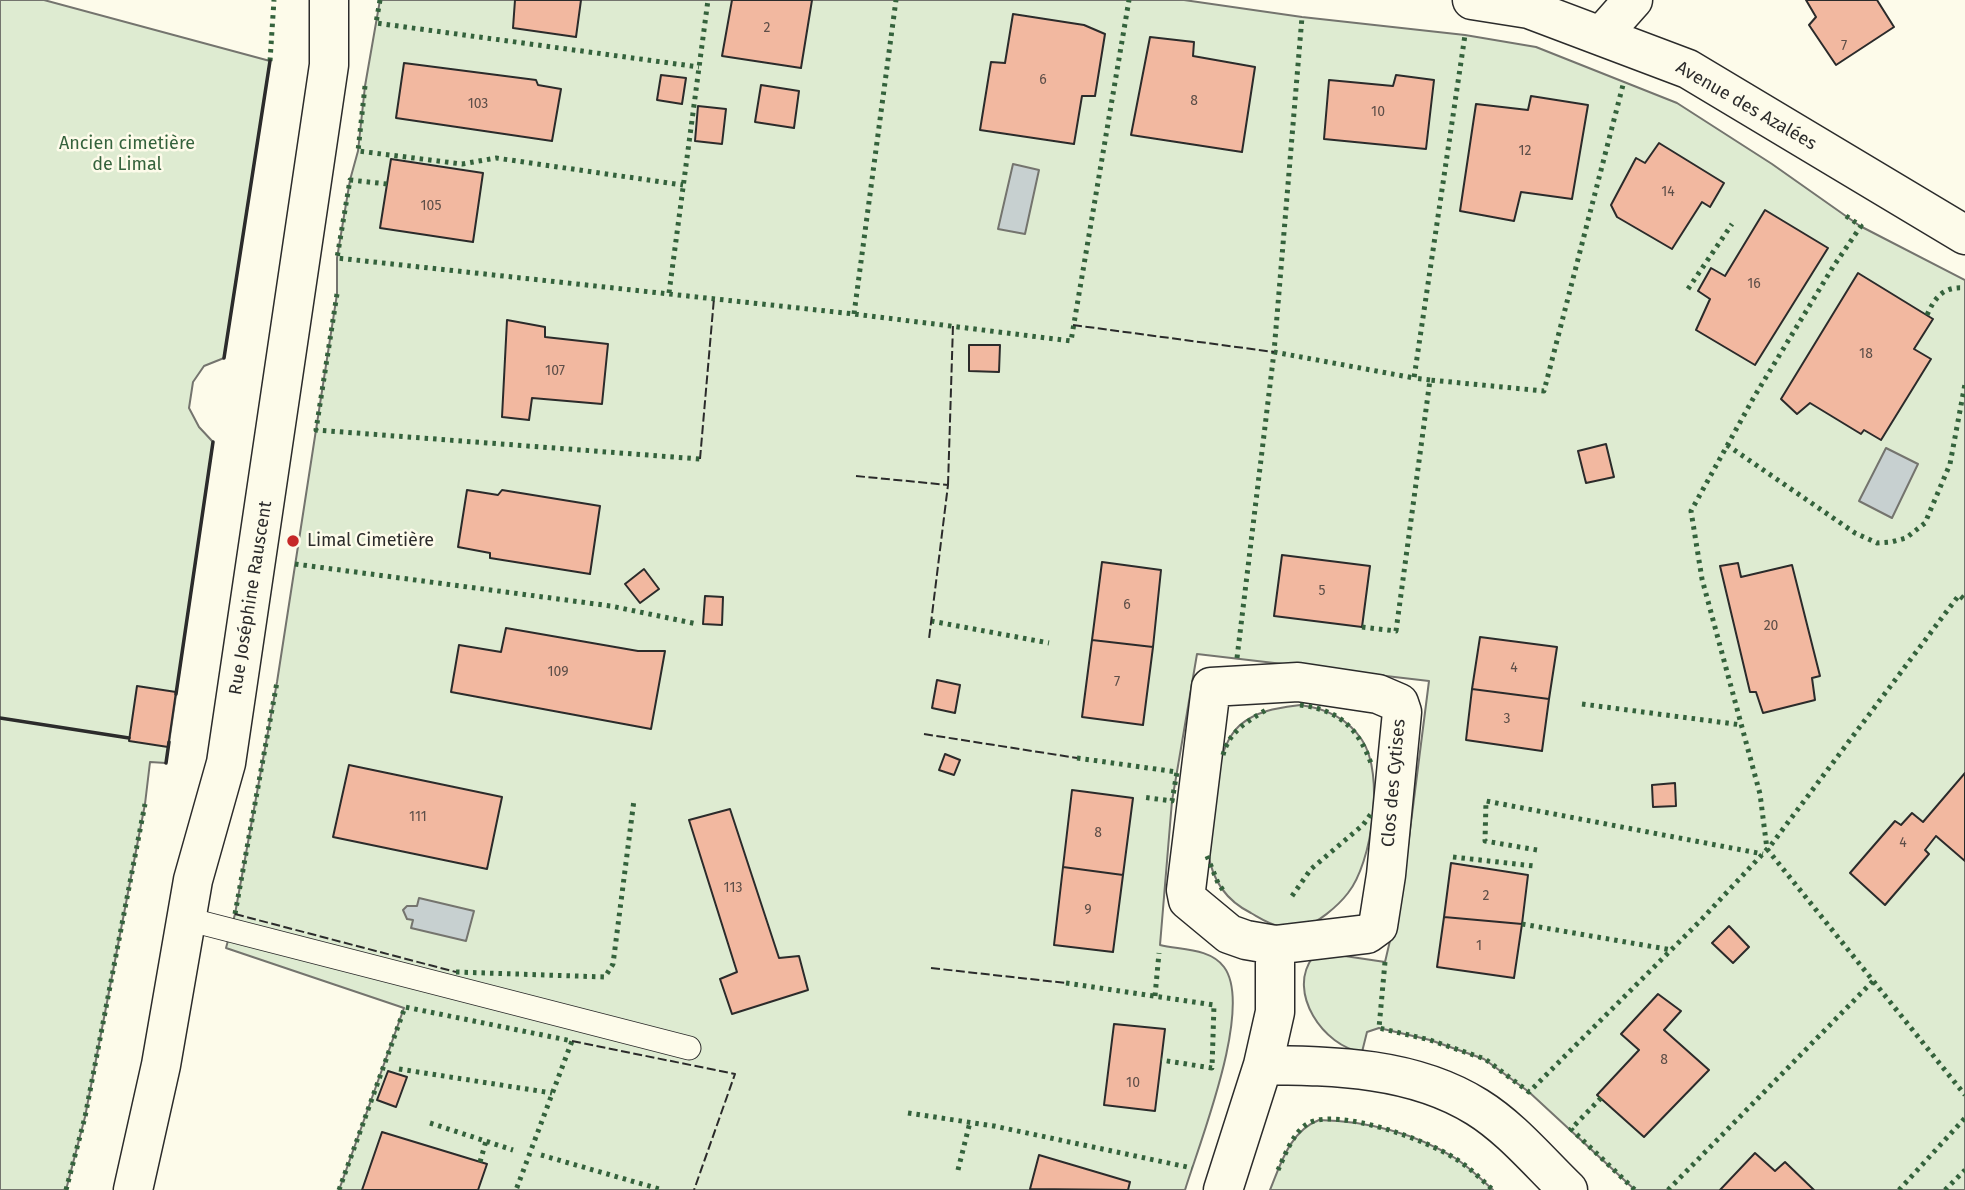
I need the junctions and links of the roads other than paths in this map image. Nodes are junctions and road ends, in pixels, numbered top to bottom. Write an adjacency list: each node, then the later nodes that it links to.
1 (329, 0): 6 (street, Rue Joséphine Rauscent)
2 (1472, 0): 4 (street, Avenue des Azalées)
3 (1633, 0): 4 (street)
4 (1601, 36): 5 (street, Avenue des Azalées)
5 (1965, 235)
6 (187, 919): 8 (lane); 10 (street, Rue Joséphine Rauscent)
7 (1275, 944): 7 (street, Clos des Cytises); 9 (street)
8 (689, 1048)
9 (1263, 1065): 11 (street); 12 (street)
10 (133, 1190)
11 (1223, 1190)
12 (1568, 1190)

